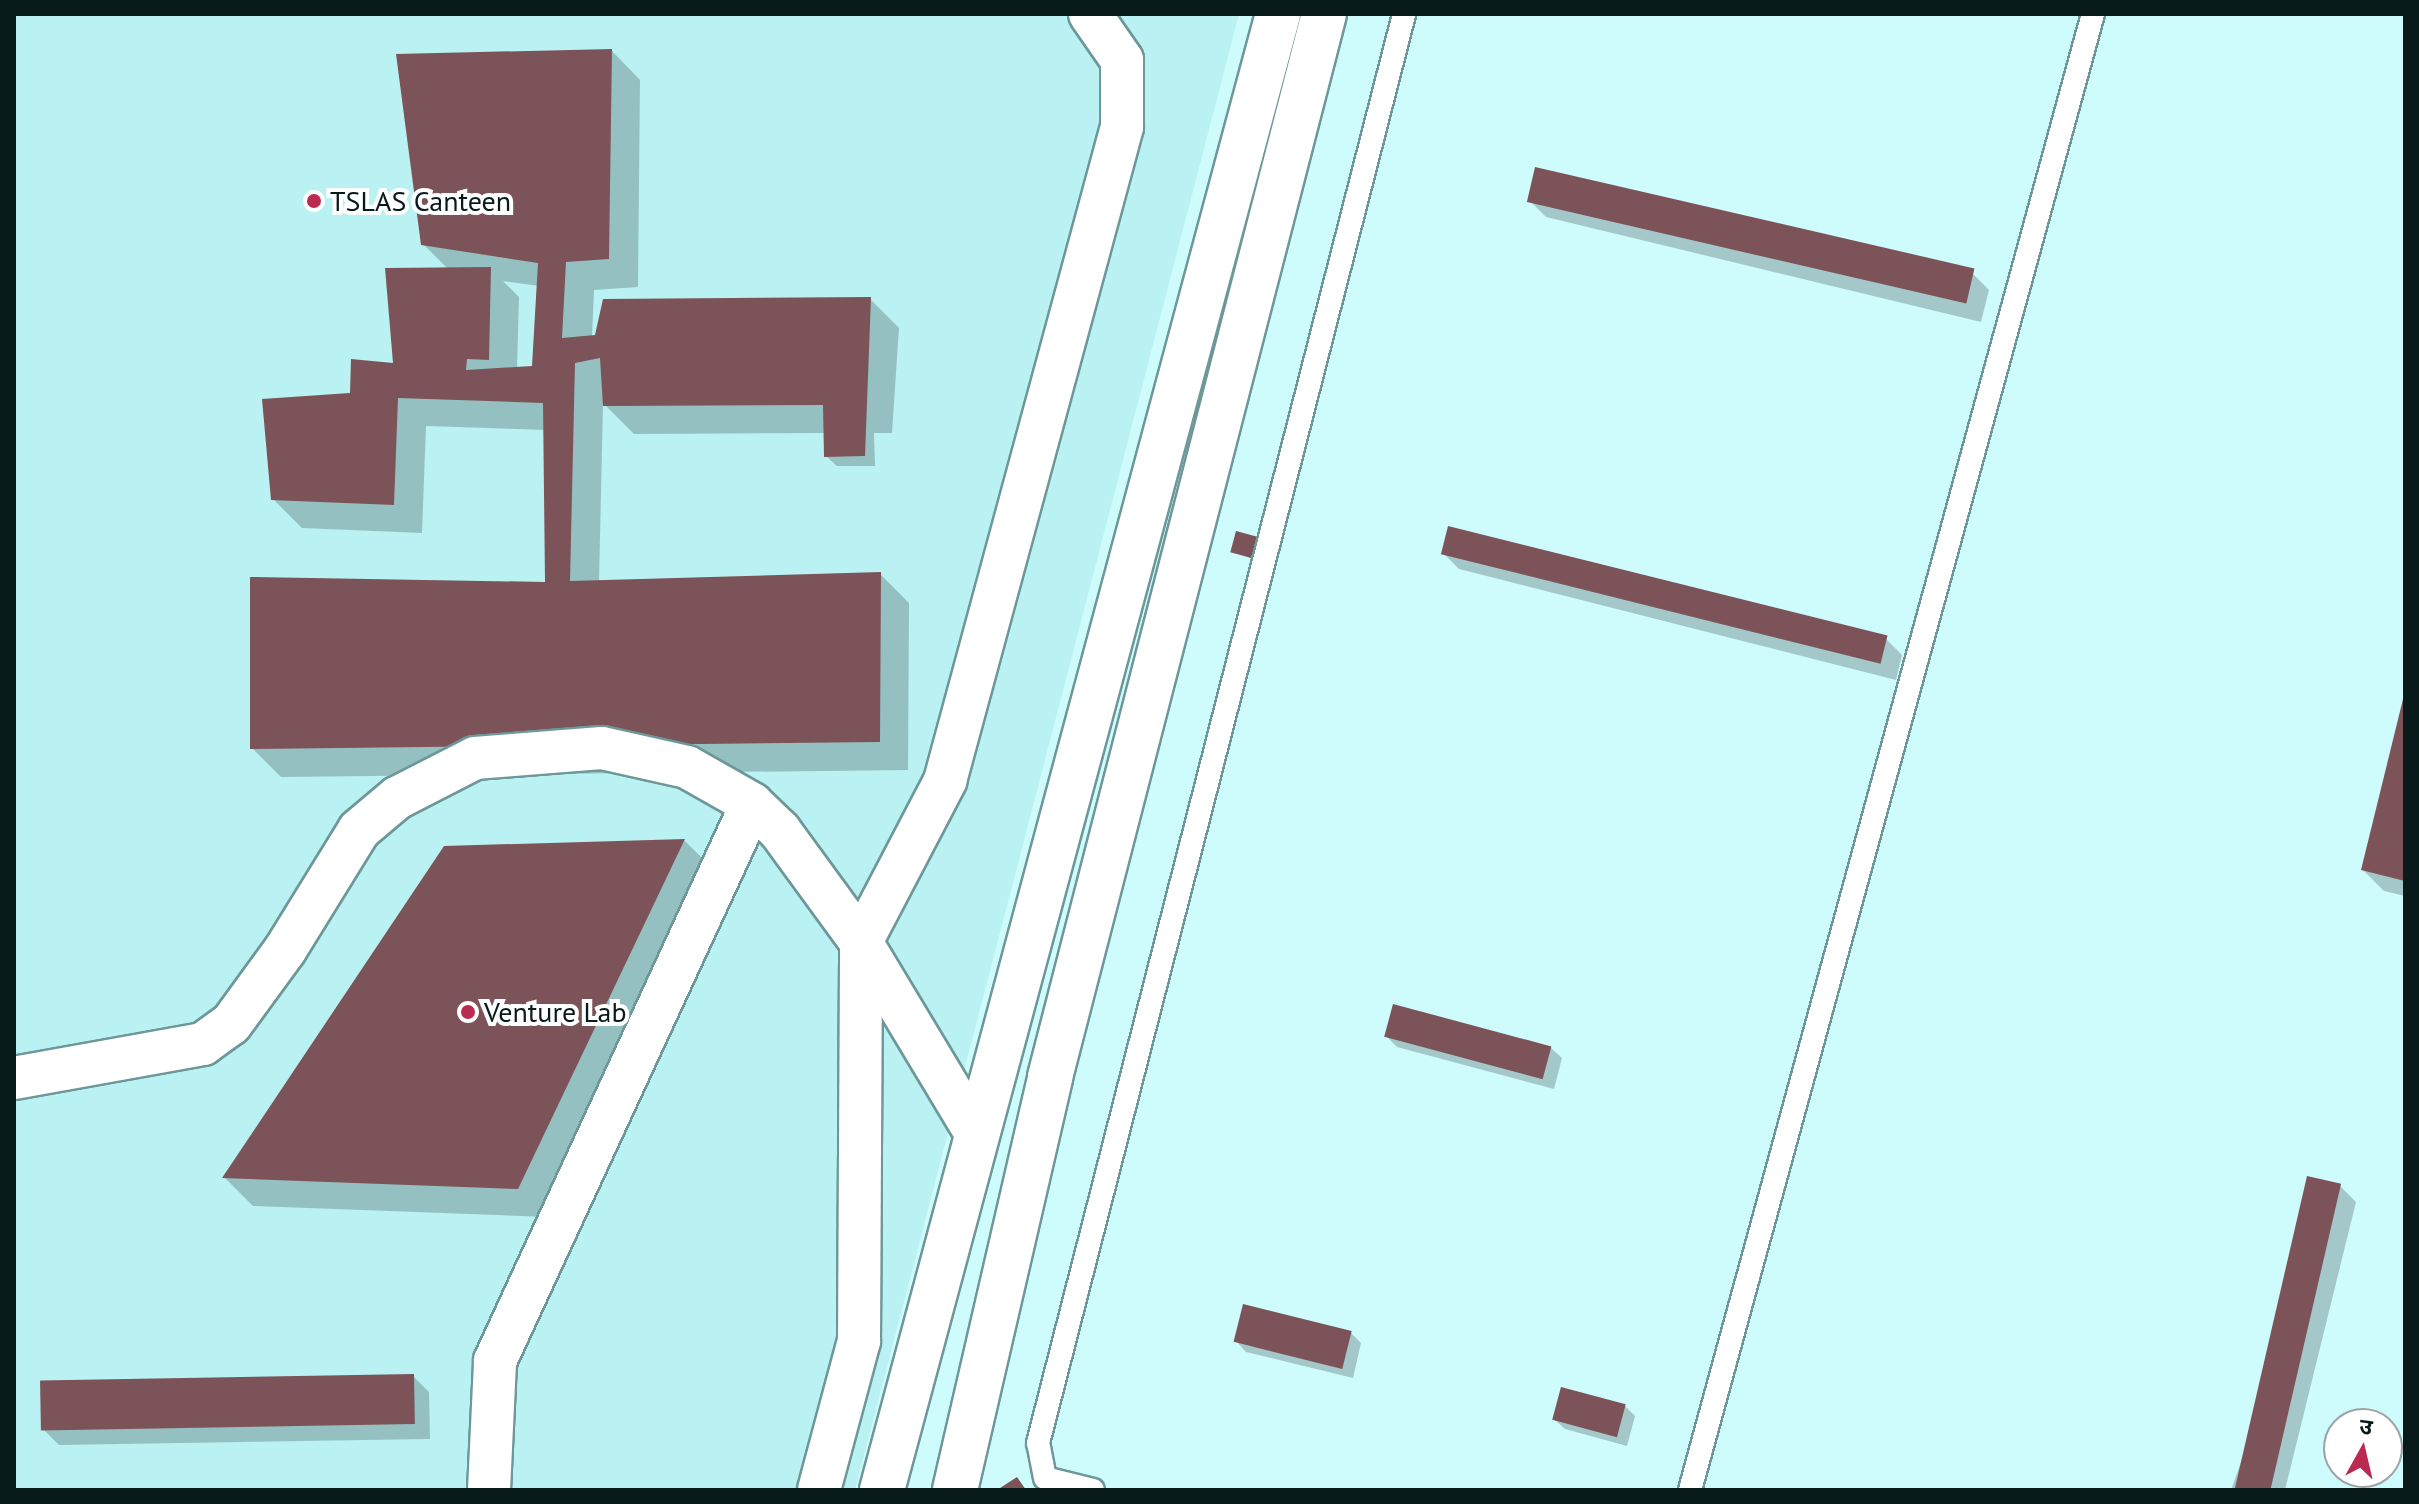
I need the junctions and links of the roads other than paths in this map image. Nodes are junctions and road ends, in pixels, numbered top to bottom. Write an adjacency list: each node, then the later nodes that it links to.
1 (1090, 14): 7 (street)
2 (1278, 14): 9 (street)
3 (1324, 14): 13 (street)
4 (1404, 14): 14 (lane)
5 (2093, 14): 15 (lane)
6 (752, 804): 7 (street); 8 (street); 10 (street)
7 (861, 942): 9 (street); 11 (street)
8 (14, 1078)
9 (975, 1132): 12 (street)
10 (489, 1490)
11 (819, 1490)
12 (882, 1490)
13 (955, 1490)
14 (1093, 1490)
15 (1690, 1490)

